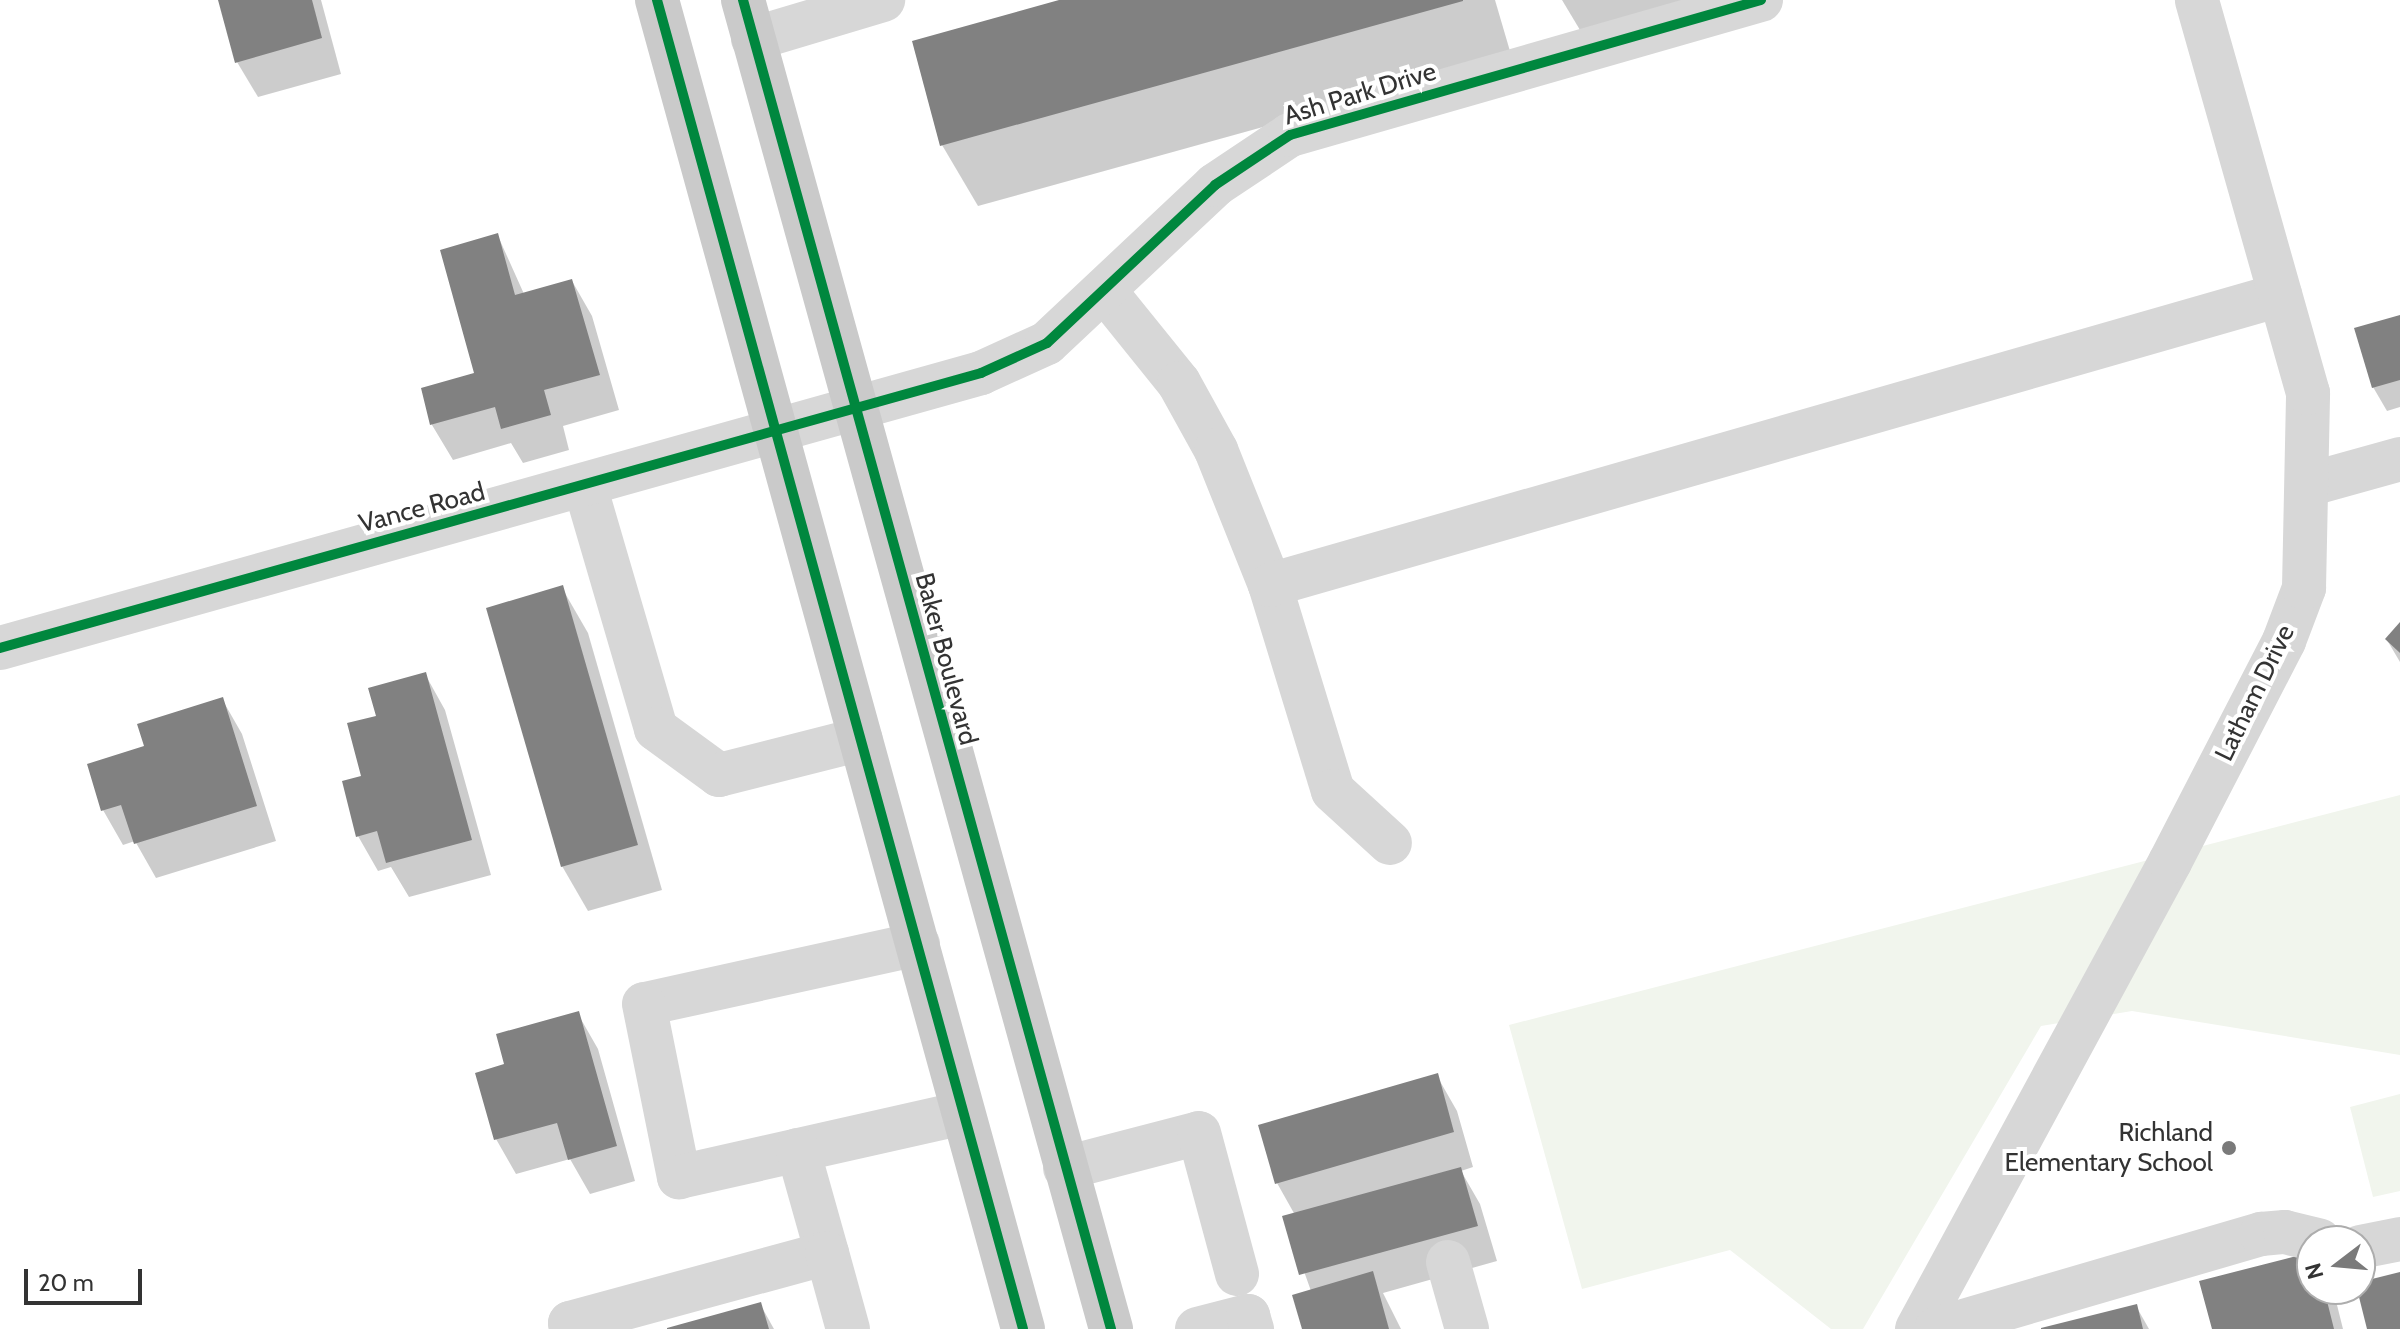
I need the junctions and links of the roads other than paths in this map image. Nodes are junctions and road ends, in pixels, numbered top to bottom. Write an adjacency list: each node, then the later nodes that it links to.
1 (657, 0): 9 (main road)
2 (883, 0): 5 (street)
3 (1761, 0): 6 (street, Ash Park Drive)
4 (2197, 0): 7 (street, Latham Drive)
5 (748, 19): 8 (main road, Baker Boulevard)
6 (1104, 290): 8 (street, Ash Park Drive); 13 (street)
7 (2280, 295): 11 (street, Latham Drive); 13 (street)
8 (856, 410): 9 (street, Vance Road); 20 (main road, Baker Boulevard)
9 (777, 432): 12 (street, Vance Road); 15 (main road)
10 (2400, 459): 11 (street)
11 (2307, 485): 34 (street, Latham Drive)
12 (585, 486): 14 (street, Vance Road); 15 (street)
13 (1270, 585): 16 (street)
14 (0, 648)
15 (861, 739): 17 (main road)
16 (1390, 843)
17 (918, 944): 18 (main road); 19 (street)
18 (963, 1113): 19 (street); 29 (main road)
19 (798, 1150): 24 (street)
20 (1065, 1168): 26 (street); 30 (main road, Baker Boulevard)
21 (2296, 1235): 35 (street)
22 (2400, 1239): 23 (street)
23 (2376, 1244)
24 (827, 1253): 27 (street); 28 (street)
25 (1448, 1262): 33 (street)
26 (1237, 1274)
27 (571, 1329)
28 (848, 1329)
29 (1023, 1329)
30 (1111, 1329)
31 (1197, 1329): 32 (street)
32 (1252, 1329)
33 (1467, 1329)
34 (1917, 1329)
35 (1936, 1329)

